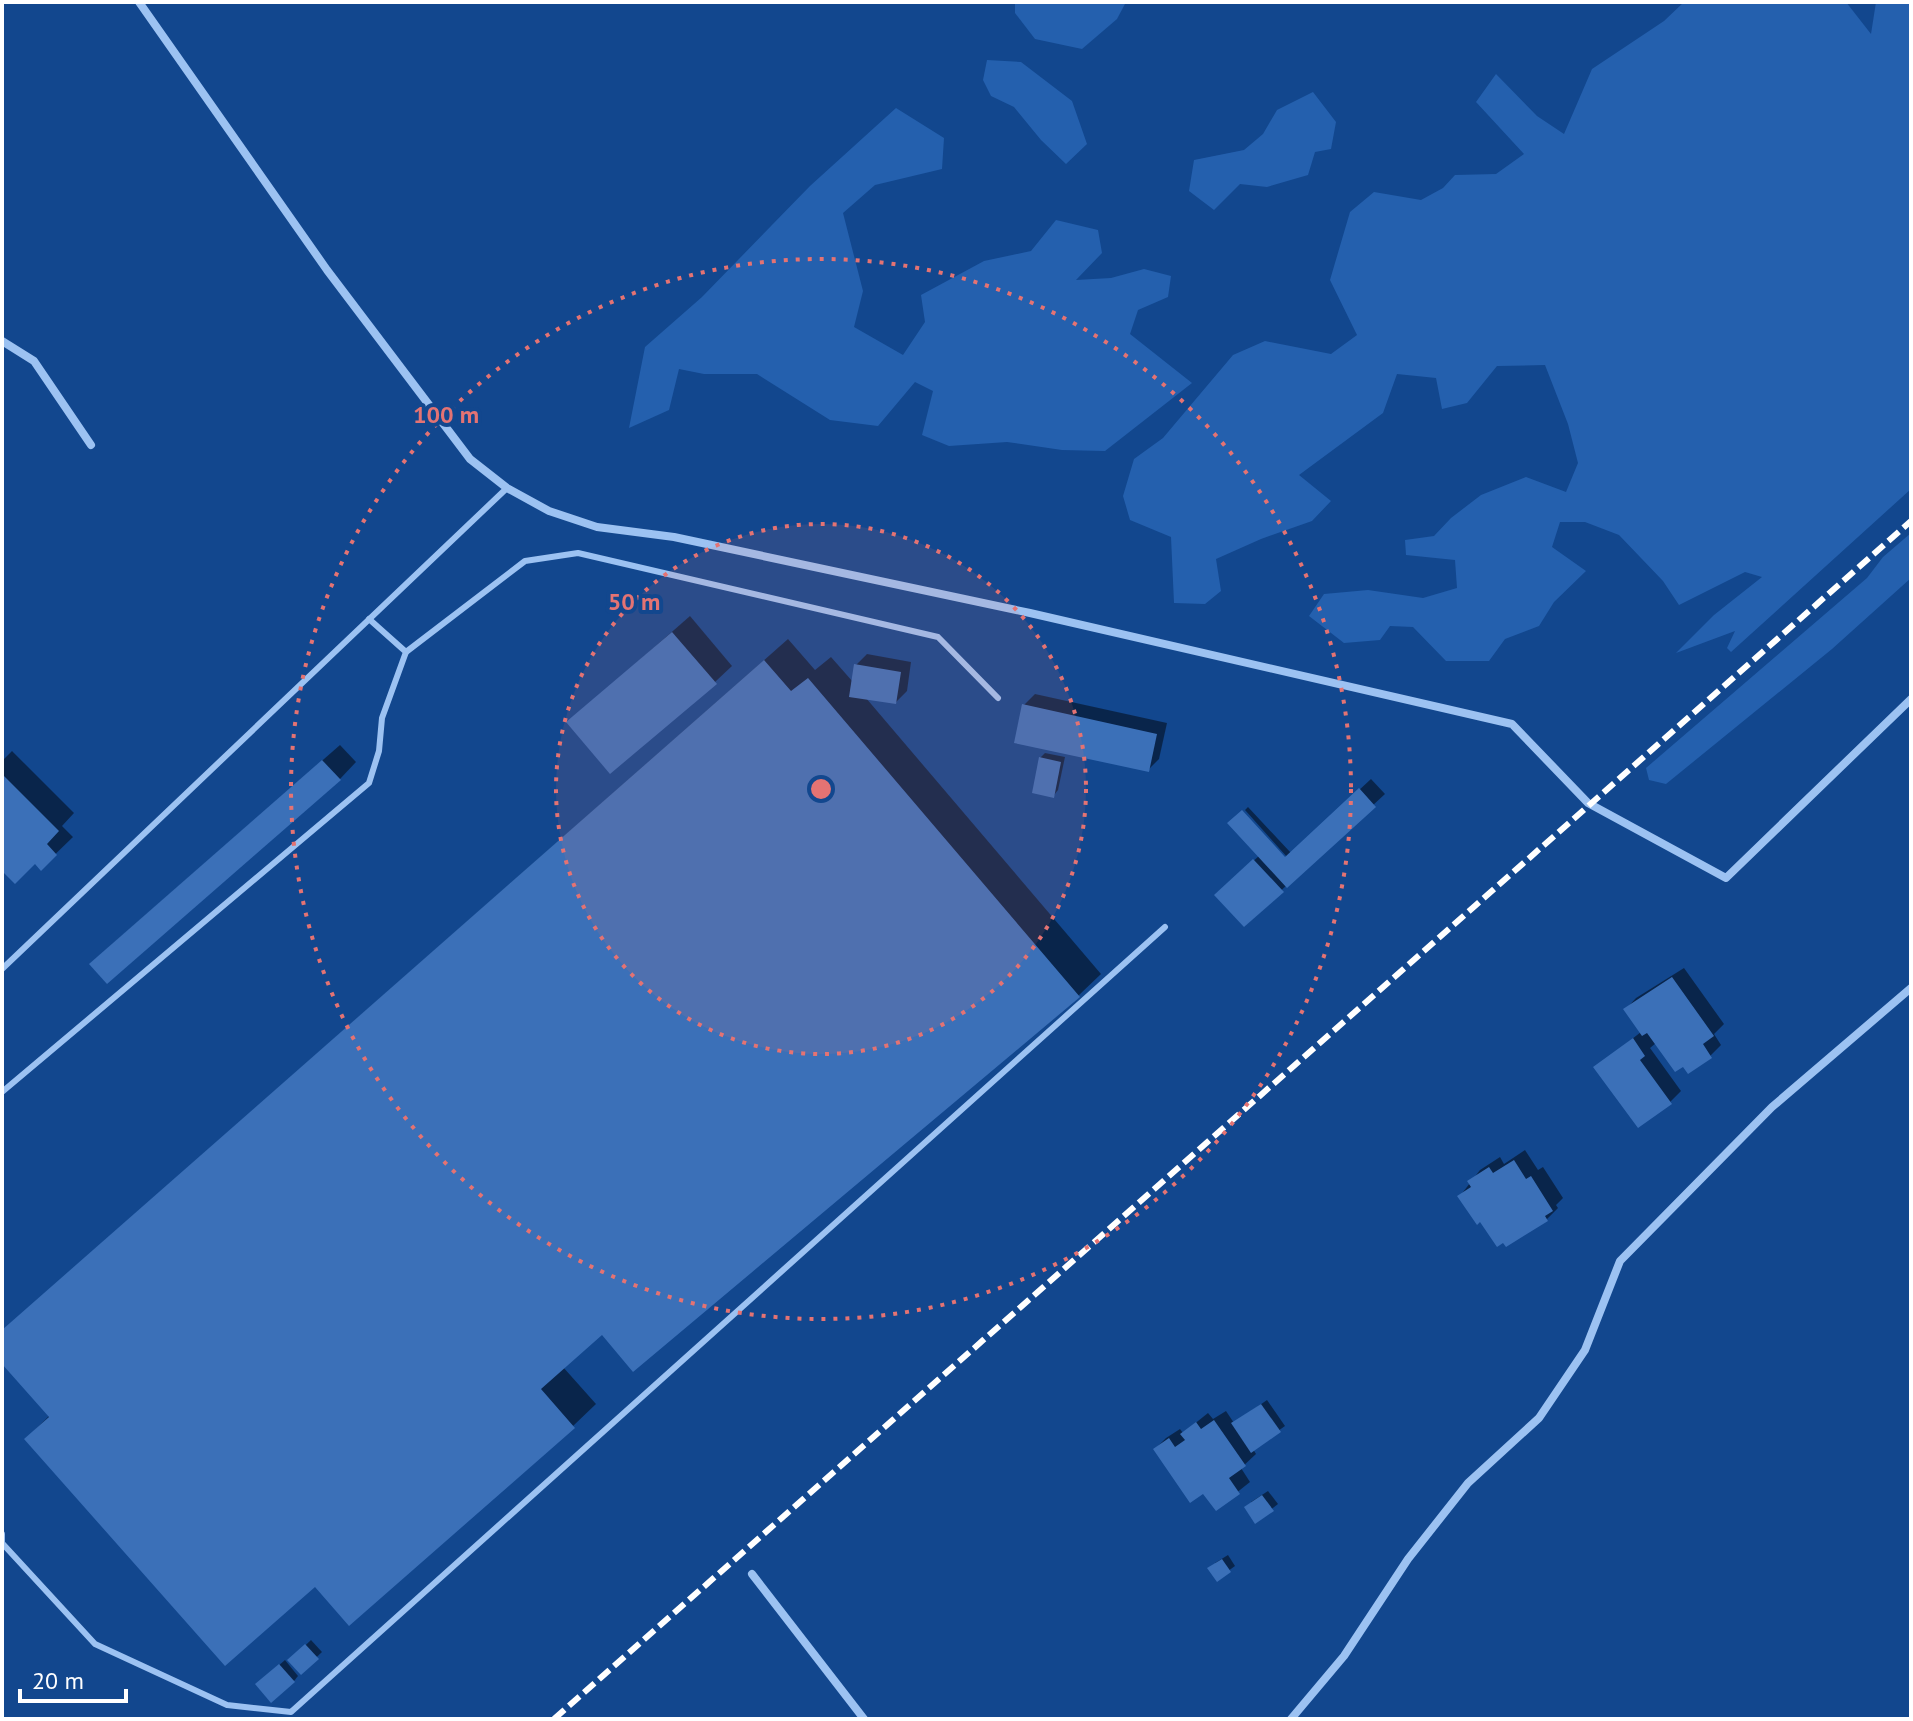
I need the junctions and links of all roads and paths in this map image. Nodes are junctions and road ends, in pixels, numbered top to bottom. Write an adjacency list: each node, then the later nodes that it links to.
1 (139, 2): 4 (street)
2 (2, 341): 3 (street)
3 (91, 445)
4 (507, 488): 5 (lane); 8 (street)
5 (369, 619): 6 (lane); 10 (lane)
6 (406, 652): 7 (lane); 12 (lane)
7 (998, 698)
8 (1911, 699)
9 (1165, 927): 13 (lane)
10 (2, 969)
11 (1911, 988): 16 (street)
12 (2, 1092)
13 (2, 1534)
14 (752, 1574): 15 (street)
15 (864, 1719)
16 (1291, 1719)

